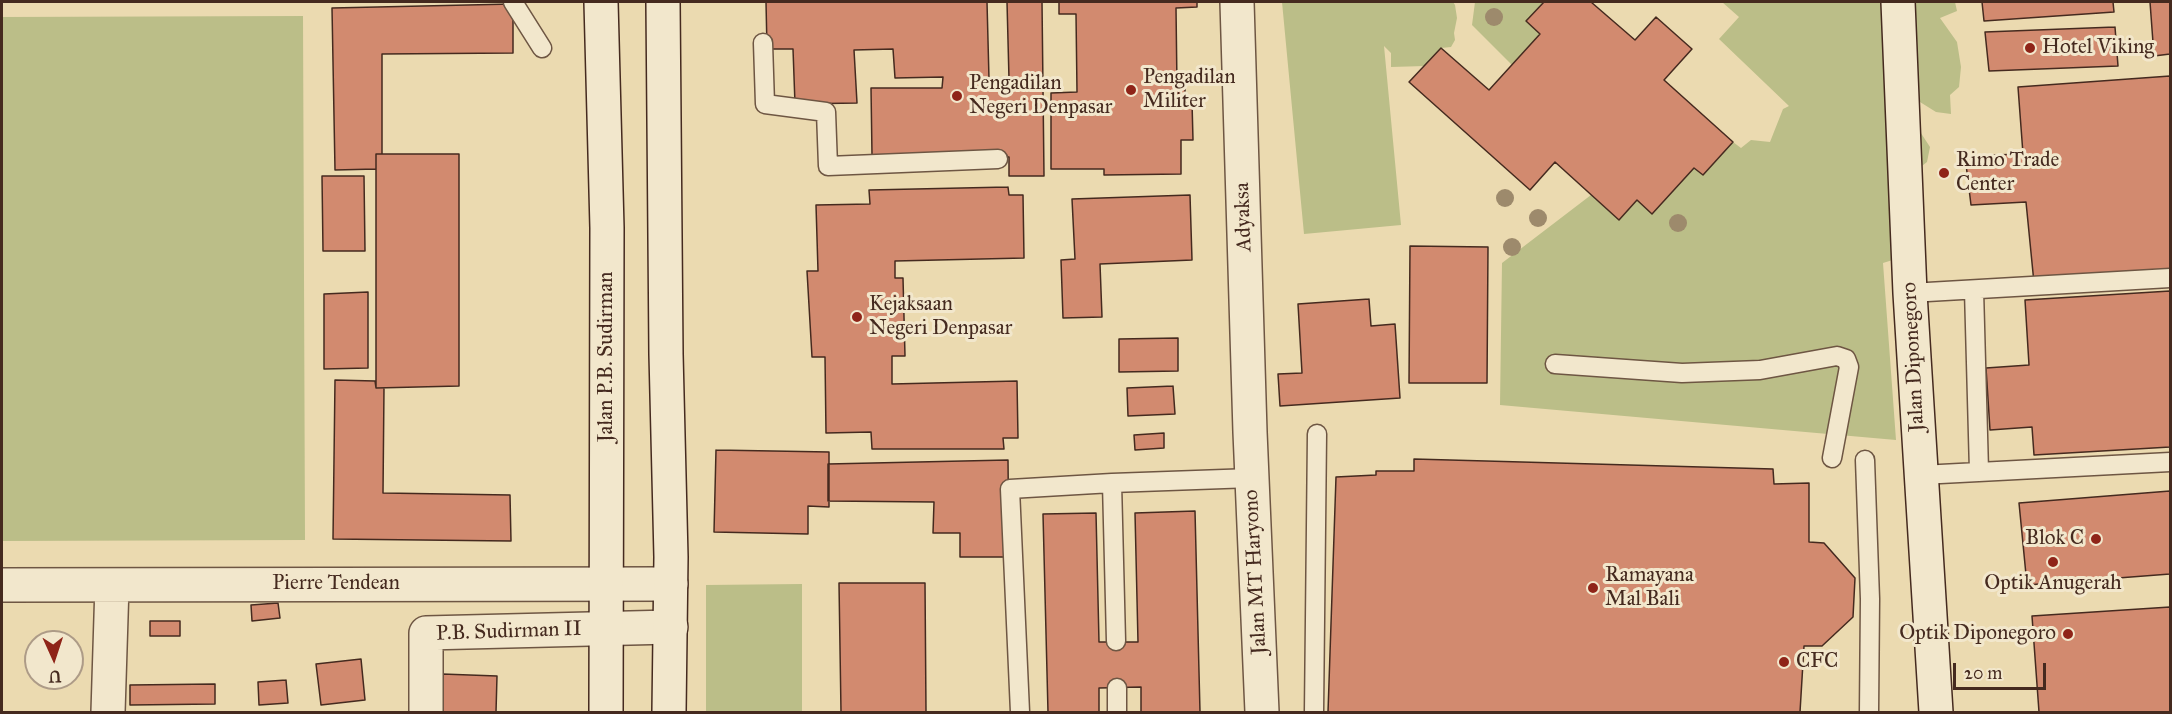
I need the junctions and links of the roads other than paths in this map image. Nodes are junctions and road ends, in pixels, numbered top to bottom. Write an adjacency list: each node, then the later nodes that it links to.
1 (513, 2): 7 (lane)
2 (602, 2): 22 (main road, Jalan P.B. Sudirman)
3 (663, 2): 23 (main road)
4 (1237, 2): 13 (main road, Adyaksa)
5 (1898, 2): 11 (main road, Jalan Diponegoro)
6 (763, 43): 8 (lane)
7 (542, 48)
8 (998, 159)
9 (2170, 278): 10 (lane)
10 (1974, 290): 11 (lane); 18 (lane)
11 (1910, 293): 19 (main road, Jalan Diponegoro)
12 (1555, 364): 15 (lane)
13 (1250, 432): 20 (main road, Jalan MT Haryono)
14 (1317, 434): 37 (lane)
15 (1832, 458)
16 (1865, 460): 38 (lane)
17 (2170, 462): 18 (lane)
18 (1978, 471): 19 (lane)
19 (1921, 474): 39 (main road, Jalan Diponegoro)
20 (1252, 478): 21 (lane); 36 (main road, Jalan MT Haryono)
21 (1112, 483): 28 (lane); 34 (lane)
22 (605, 584): 23 (main road, Pierre Tendean); 25 (main road, Pierre Tendean); 27 (main road, Jalan P.B. Sudirman)
23 (671, 584): 26 (main road)
24 (2, 585): 25 (main road, Pierre Tendean)
25 (112, 585): 30 (main road)
26 (671, 627): 27 (main road, P.B. Sudirman II); 33 (main road)
27 (606, 629): 31 (main road, P.B. Sudirman II); 32 (main road, Jalan P.B. Sudirman)
28 (1116, 641)
29 (1117, 688): 35 (lane)
30 (108, 712)
31 (426, 712)
32 (606, 712)
33 (669, 712)
34 (1020, 712)
35 (1117, 712)
36 (1262, 712)
37 (1314, 712)
38 (1869, 712)
39 (1936, 712)

